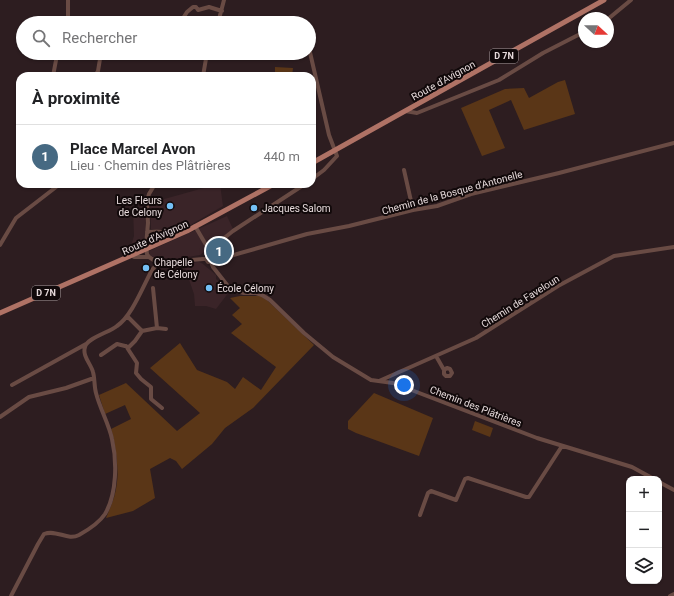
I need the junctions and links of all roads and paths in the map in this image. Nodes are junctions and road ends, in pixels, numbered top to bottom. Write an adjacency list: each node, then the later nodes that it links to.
1 (68, 0): 7 (street)
2 (224, 0): 5 (street)
3 (604, 0): 20 (main road, Route d'Avignon / D 7N)
4 (631, 0): 6 (street)
5 (222, 10): 8 (street); 9 (street)
6 (614, 14)
7 (68, 16)
8 (184, 16)
9 (220, 16)
10 (578, 35): 20 (street)
11 (56, 60): 15 (street)
12 (100, 60): 16 (street)
13 (205, 60): 17 (street)
14 (312, 60): 18 (street)
15 (54, 72)
16 (97, 72)
17 (203, 72)
18 (315, 72)
19 (316, 78): 22 (street)
20 (405, 112): 22 (main road, Route d'Avignon / D 7N)
21 (674, 143): 30 (street, Chemin de la Bosque d'Antonelle)
22 (335, 150): 23 (main road, Route d'Avignon / D 7N); 25 (street)
23 (316, 161)
24 (404, 170): 30 (street)
25 (316, 176)
26 (55, 188): 34 (street)
27 (153, 188): 32 (street)
28 (267, 188): 31 (main road, Route d'Avignon / D 7N)
29 (299, 188): 37 (street)
30 (413, 210): 40 (street, Chemin de la Bosque d'Antonelle)
31 (196, 227): 33 (main road, Route d'Avignon / D 7N); 36 (main road, Route d'Avignon / D 7N); 37 (street)
32 (147, 232): 33 (street); 36 (street)
33 (171, 238): 36 (main road, Route d'Avignon / D 7N)
34 (0, 245)
35 (674, 247): 52 (street, Chemin de Faveloun)
36 (146, 250): 38 (main road, Route d'Avignon / D 7N); 39 (street); 42 (main road, Route d'Avignon / D 7N)
37 (209, 250): 40 (street)
38 (134, 256): 39 (street); 42 (main road, Route d'Avignon / D 7N)
39 (149, 257): 41 (street)
40 (210, 259): 41 (street); 55 (street, Chemin des Plâtrières)
41 (158, 263): 45 (street)
42 (93, 272): 44 (main road, Route d'Avignon / D 7N)
43 (153, 288): 46 (street)
44 (0, 313)
45 (127, 316): 48 (street); 49 (street)
46 (157, 328): 47 (street); 48 (street)
47 (166, 329)
48 (142, 331): 50 (street)
49 (86, 344): 54 (street); 56 (street)
50 (126, 346): 51 (street); 57 (street)
51 (101, 355)
52 (436, 356): 53 (street); 55 (street, Chemin de Faveloun)
53 (444, 370)
54 (94, 378): 58 (street); 65 (street)
55 (378, 381): 59 (street, Chemin des Plâtrières)
56 (12, 385)
57 (162, 408)
58 (0, 416)
59 (562, 446): 60 (street, Chemin des Plâtrières); 63 (street)
60 (648, 476)
61 (662, 484): 62 (street)
62 (674, 490)
63 (420, 514)
64 (674, 594): 66 (street)
65 (11, 596)
66 (670, 596)

